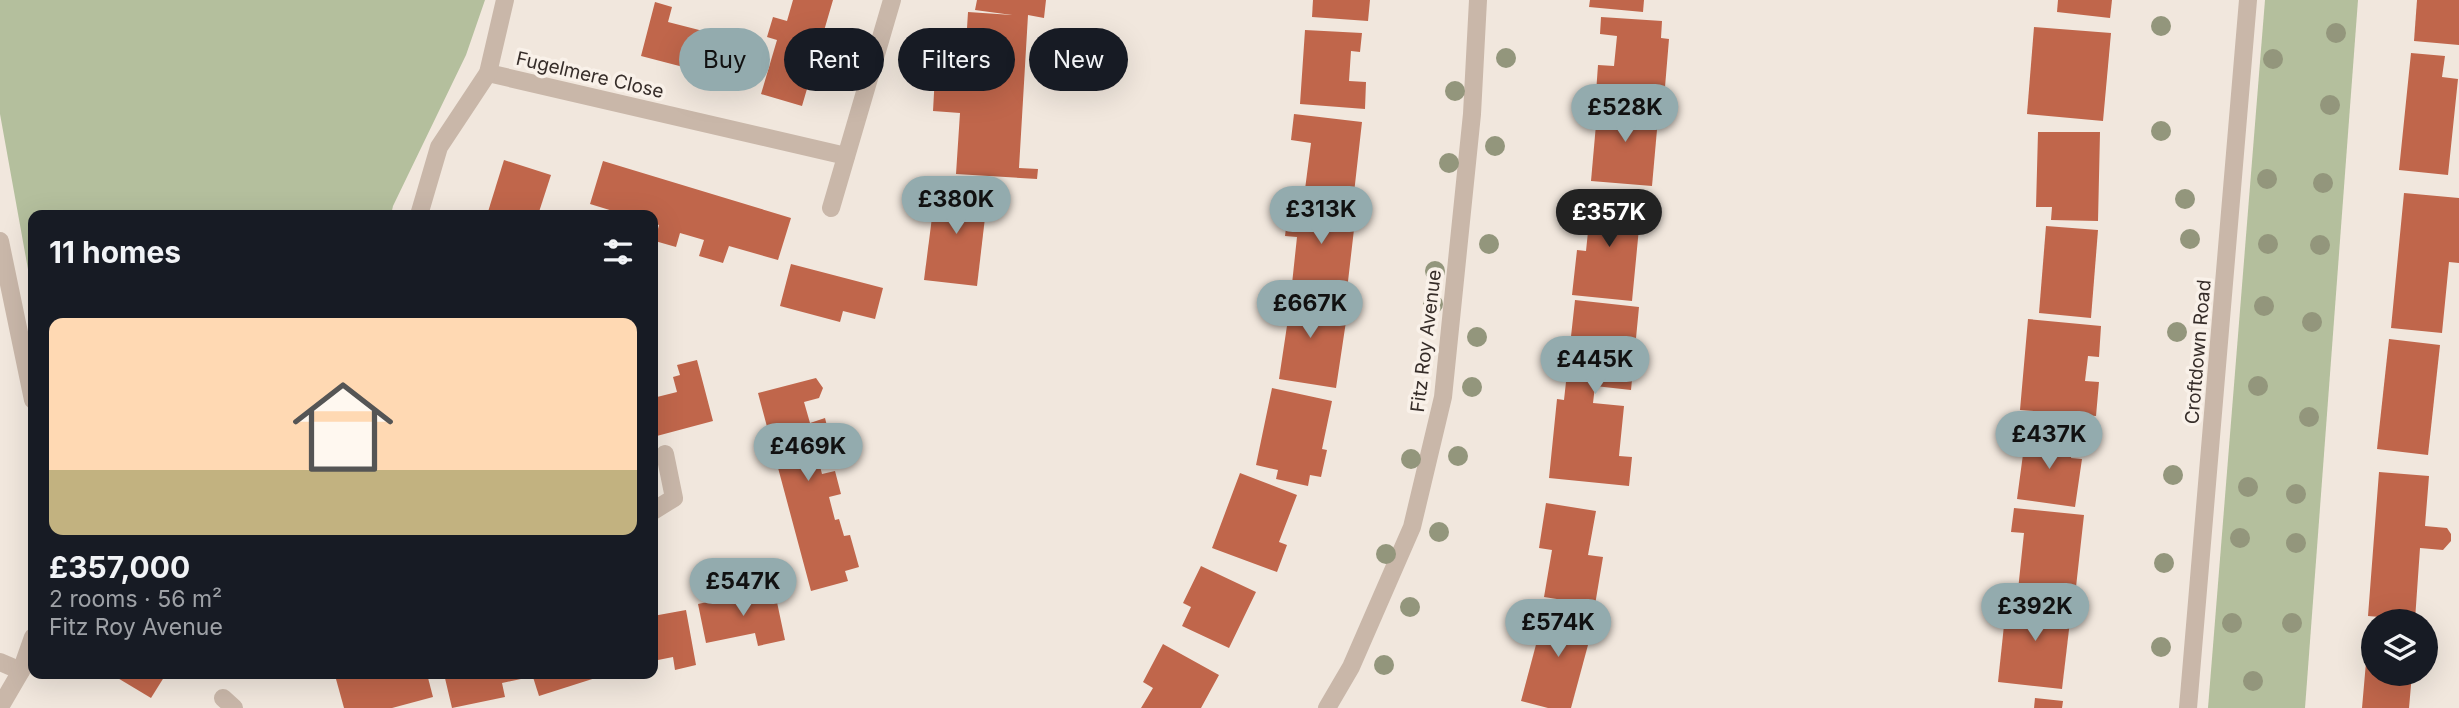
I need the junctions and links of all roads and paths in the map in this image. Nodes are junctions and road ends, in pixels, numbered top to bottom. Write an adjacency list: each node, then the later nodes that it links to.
1 (505, 0): 5 (street, Fugelmere Close)
2 (892, 0): 6 (street)
3 (1478, 0): 17 (street, Fitz Roy Avenue)
4 (2248, 0): 18 (street, Croftdown Road)
5 (488, 73): 6 (street, Fugelmere Close); 8 (street, Fugelmere Close)
6 (846, 156): 7 (street)
7 (831, 208)
8 (420, 210)
9 (0, 241): 10 (street)
10 (28, 376)
11 (666, 454): 12 (street)
12 (658, 509)
13 (28, 651): 15 (street)
14 (0, 662): 15 (street)
15 (21, 671): 16 (street)
16 (0, 707)
17 (1327, 708)
18 (2188, 708)

